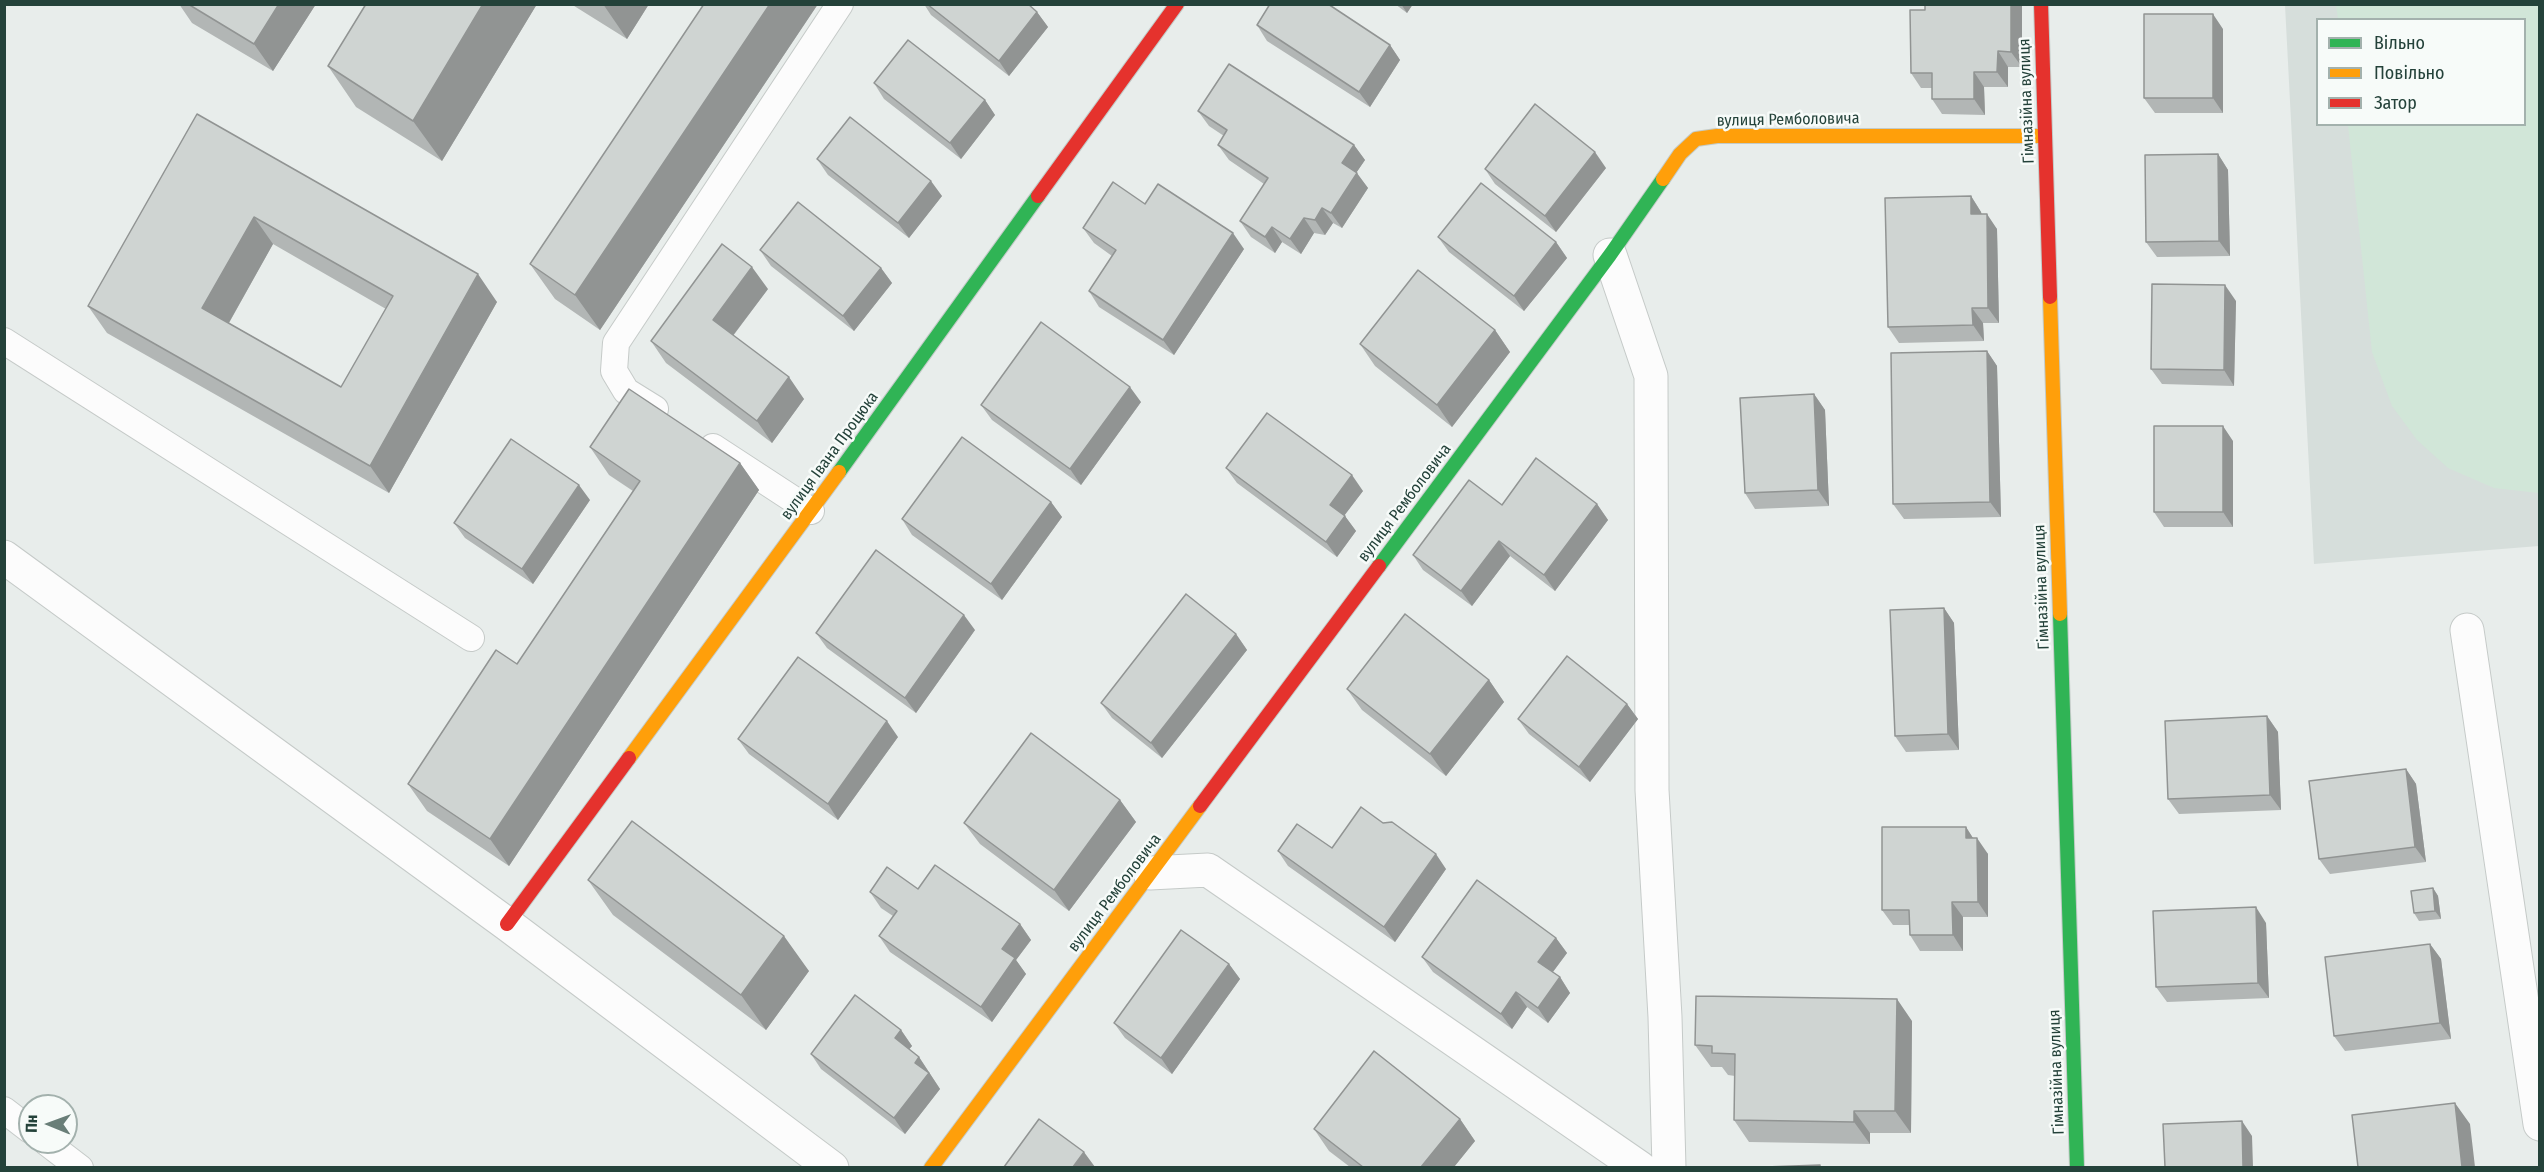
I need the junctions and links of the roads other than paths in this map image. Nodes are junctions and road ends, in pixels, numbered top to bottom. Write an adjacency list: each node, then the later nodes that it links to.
1 (840, 4): 7 (lane)
2 (1177, 4): 7 (street, вулиця Івана Процюка)
3 (2041, 4): 4 (street, Гімназійна вулиця)
4 (2045, 136): 5 (street, вулиця Ремболовича); 22 (street, Гімназійна вулиця)
5 (1610, 255): 11 (street, вулиця Ремболовича); 21 (street)
6 (4, 341): 10 (lane)
7 (811, 511): 12 (street, вулиця Івана Процюка)
8 (4, 556): 12 (street)
9 (2467, 630): 15 (street)
10 (471, 638)
11 (1150, 873): 19 (street, вулиця Ремболовича); 20 (street)
12 (507, 924): 18 (street)
13 (4, 1110): 14 (lane)
14 (18, 1121)
15 (2540, 1124)
16 (62, 1154): 17 (lane)
17 (80, 1167)
18 (832, 1167)
19 (931, 1167)
20 (1640, 1167)
21 (1669, 1167)
22 (2077, 1167)

